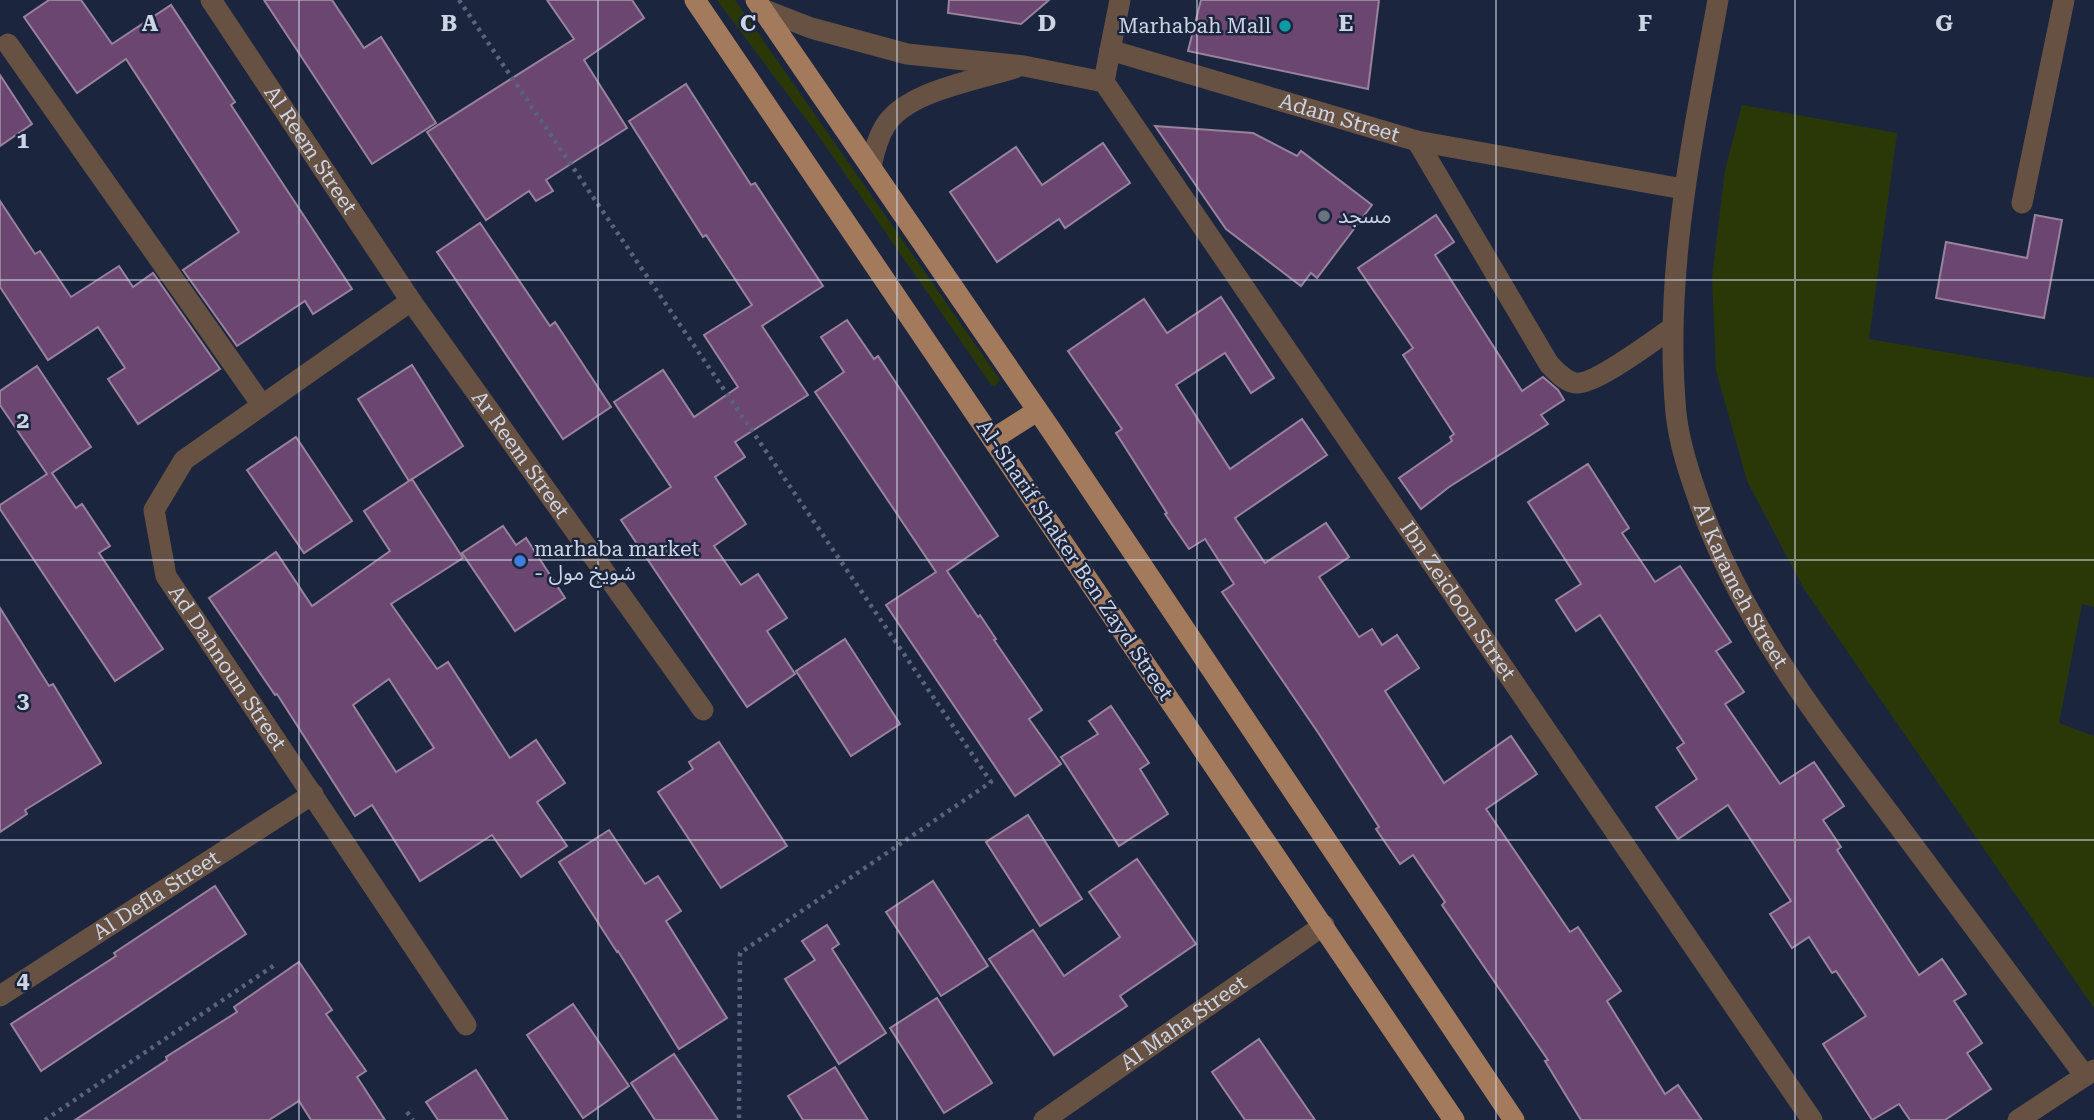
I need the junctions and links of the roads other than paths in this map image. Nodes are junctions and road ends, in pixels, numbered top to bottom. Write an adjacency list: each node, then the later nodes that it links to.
1 (211, 0): 15 (street, Al Reem Street)
2 (695, 0): 19 (main road, Al-Sharif Shaker Ben Zayd Street)
3 (1120, 0): 8 (street)
4 (1718, 0): 13 (street, Al Karameh Street)
5 (2064, 0): 14 (street)
6 (759, 5): 9 (street); 12 (main road)
7 (8, 44): 17 (street)
8 (1110, 50): 10 (street); 11 (street, Adam Street)
9 (1024, 66): 10 (street); 12 (street)
10 (1104, 82): 29 (street, Ibn Zeidoon Strret)
11 (1417, 141): 13 (street, Adam Street); 16 (street)
12 (871, 167): 18 (main road)
13 (1683, 189): 16 (street, Al Karameh Street)
14 (2022, 203)
15 (411, 301): 17 (street, Ad Dahnoun Street); 20 (street, Ar Reem Street)
16 (1672, 328): 25 (street, Al Karameh Street)
17 (262, 405): 21 (street, Ad Dahnoun Street)
18 (1037, 411): 19 (main road); 28 (main road)
19 (993, 439): 22 (main road, Al-Sharif Shaker Ben Zayd Street)
20 (703, 710)
21 (313, 794): 23 (street, Al Defla Street); 24 (street, Ad Dahnoun Street)
22 (1324, 925): 26 (street, Al Maha Street); 27 (main road, Al-Sharif Shaker Ben Zayd Street)
23 (0, 996)
24 (466, 1025)
25 (2090, 1073): 30 (street)
26 (1053, 1118)
27 (1454, 1120)
28 (1514, 1120)
29 (1812, 1120)
30 (2018, 1120)

